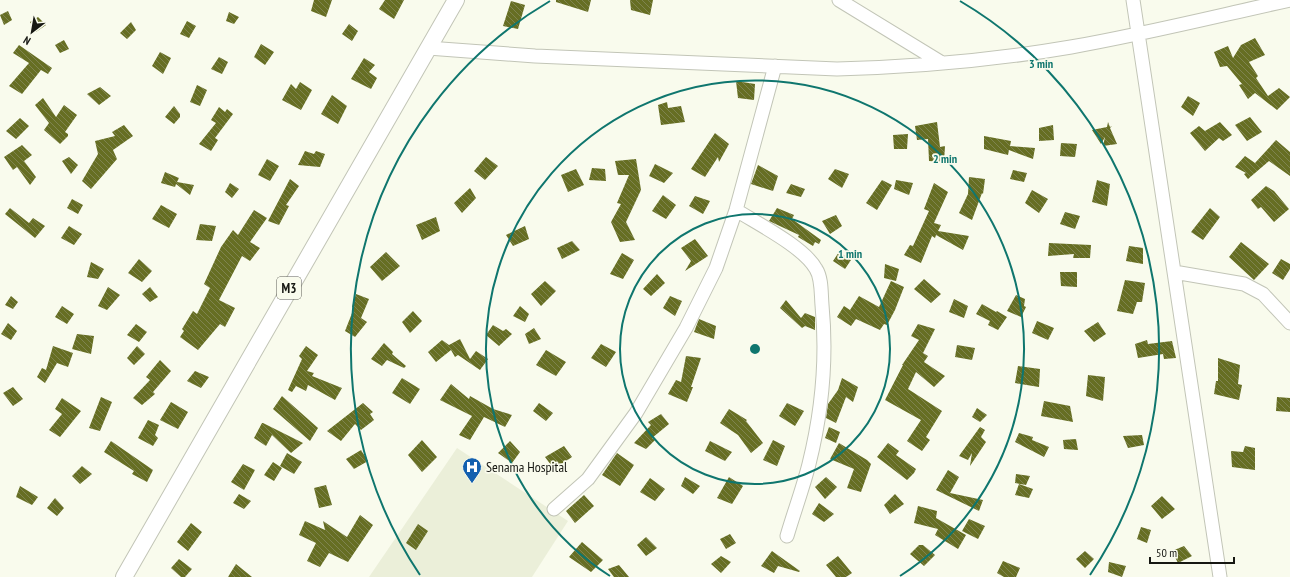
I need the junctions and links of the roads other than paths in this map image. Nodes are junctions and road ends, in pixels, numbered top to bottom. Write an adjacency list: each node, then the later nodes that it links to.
1 (456, 0): 6 (main road, M3)
2 (839, 0): 7 (street)
3 (1133, 0): 5 (street)
4 (1290, 0): 5 (street)
5 (1137, 33): 7 (street); 10 (street)
6 (428, 48): 8 (street); 14 (main road, M3)
7 (942, 63): 8 (street)
8 (775, 66): 9 (street)
9 (736, 210): 12 (street); 13 (street)
10 (1174, 272): 11 (street); 15 (street)
11 (1290, 323)
12 (554, 509)
13 (787, 536)
14 (124, 577)
15 (1220, 577)

